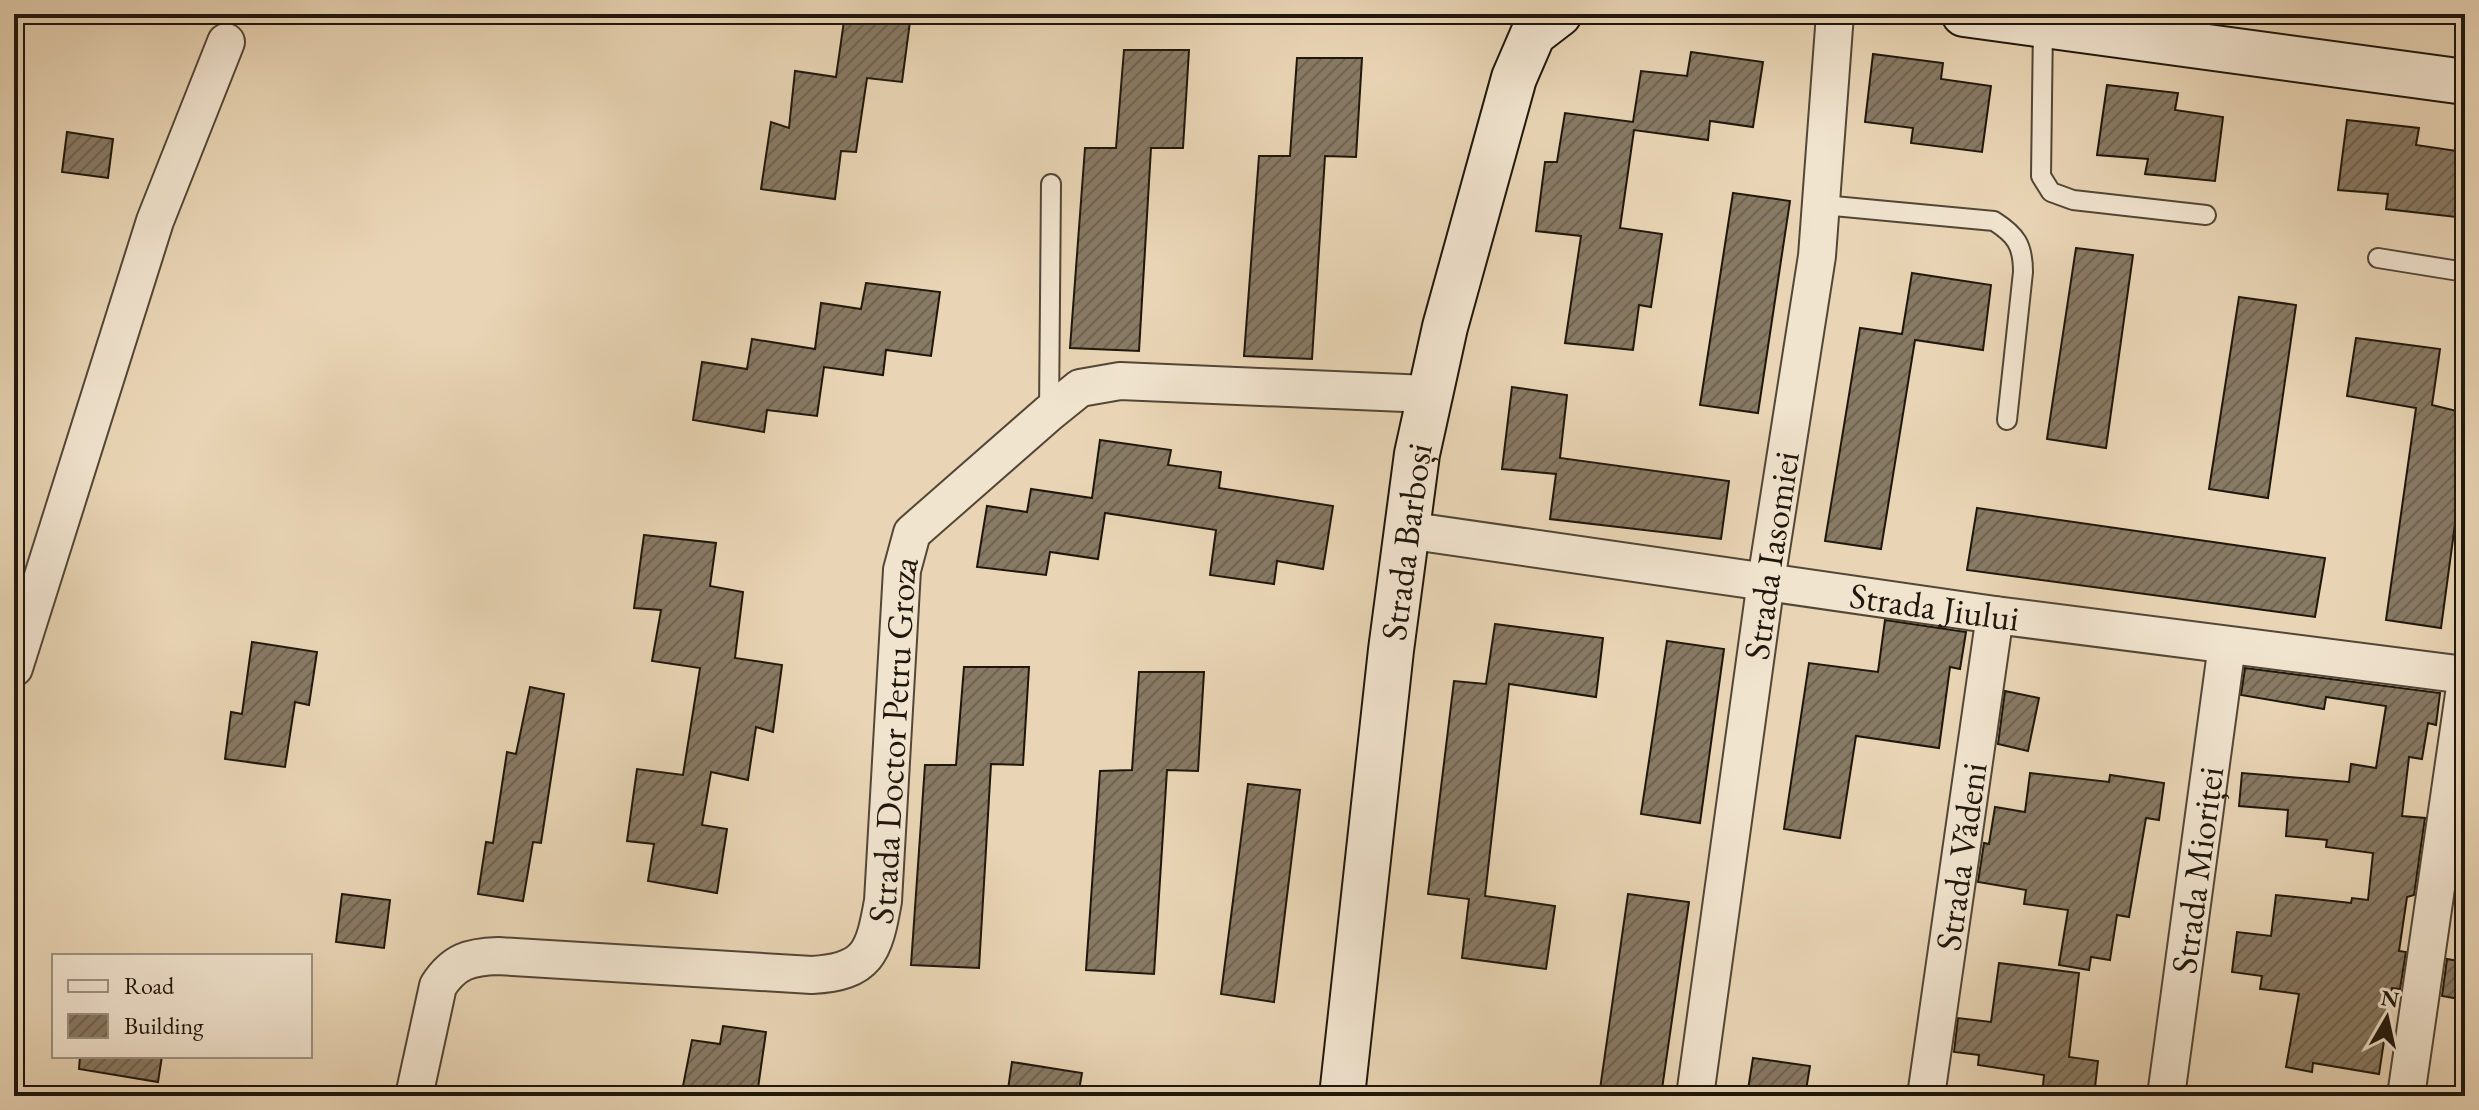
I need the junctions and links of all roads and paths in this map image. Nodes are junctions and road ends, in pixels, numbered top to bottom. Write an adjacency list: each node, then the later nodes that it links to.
1 (1835, 14): 8 (street, Strada Iasomiei)
2 (1964, 14): 4 (street)
3 (1554, 15): 12 (street, Strada Barboși)
4 (2043, 25): 6 (street); 9 (lane)
5 (226, 42): 19 (street)
6 (2465, 82)
7 (1051, 184): 13 (lane)
8 (1823, 205): 14 (lane); 16 (street, Strada Iasomiei)
9 (2206, 215)
10 (2378, 258): 11 (lane)
11 (2465, 272)
12 (1428, 394): 13 (street, Strada Doctor Petru Groza); 15 (street, Strada Barboși)
13 (1049, 413): 22 (street, Strada Doctor Petru Groza)
14 (2007, 420)
15 (1406, 530): 16 (street, Strada Jiului); 23 (street, Strada Barboși)
16 (1766, 581): 17 (street, Strada Jiului); 24 (street, Strada Iasomiei)
17 (1995, 615): 18 (street, Strada Jiului); 25 (street, Strada Vădeni)
18 (2227, 645): 20 (street, Strada Jiului); 26 (street, Strada Mioriței)
19 (14, 668)
20 (2465, 675)
21 (2465, 687): 27 (street)
22 (414, 1096)
23 (1342, 1096)
24 (1695, 1096)
25 (1926, 1096)
26 (2166, 1096)
27 (2406, 1096)

